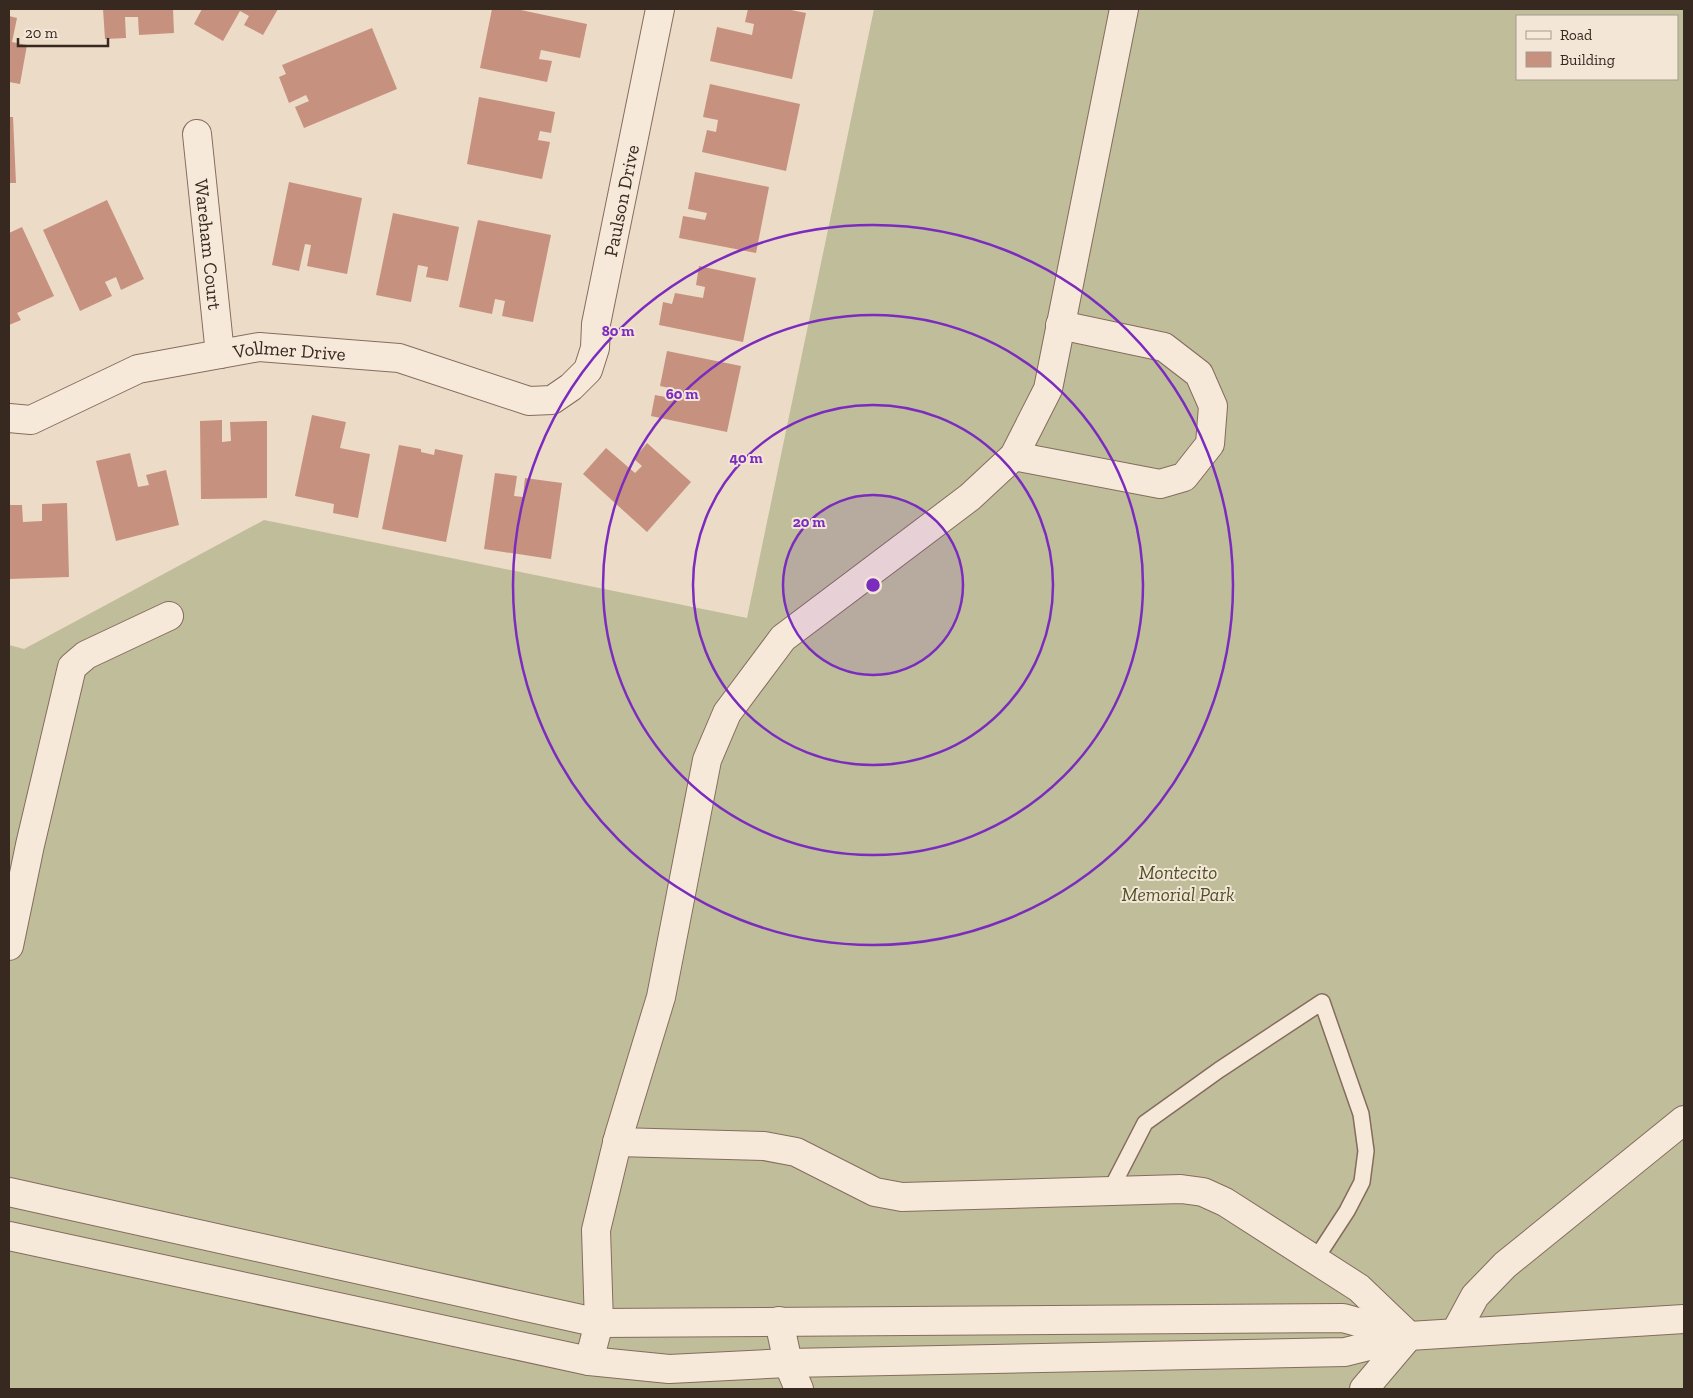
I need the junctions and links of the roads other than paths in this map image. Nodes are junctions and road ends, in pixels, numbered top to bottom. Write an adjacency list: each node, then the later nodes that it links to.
1 (660, 9): 6 (street, Paulson Drive)
2 (1124, 9): 4 (street)
3 (197, 134): 5 (street, Wareham Court)
4 (1060, 325): 8 (street); 8 (street)
5 (220, 354): 6 (street, Vollmer Drive); 7 (street, Vollmer Drive)
6 (571, 387)
7 (9, 418)
8 (1014, 456): 13 (street)
9 (169, 616): 10 (street)
10 (20, 845): 11 (street)
11 (9, 946)
12 (1684, 1120): 21 (street)
13 (617, 1142): 14 (street); 20 (street)
14 (1110, 1191): 17 (street); 17 (lane)
15 (9, 1192): 20 (street)
16 (9, 1236): 23 (street)
17 (1315, 1260): 22 (street)
18 (1684, 1319): 21 (street)
19 (779, 1321): 20 (street); 22 (street); 24 (street)
20 (598, 1323): 23 (street)
21 (1455, 1333): 22 (street)
22 (1409, 1336): 24 (street); 26 (street)
23 (589, 1361): 24 (street)
24 (788, 1363): 25 (street)
25 (799, 1389)
26 (1364, 1389)

